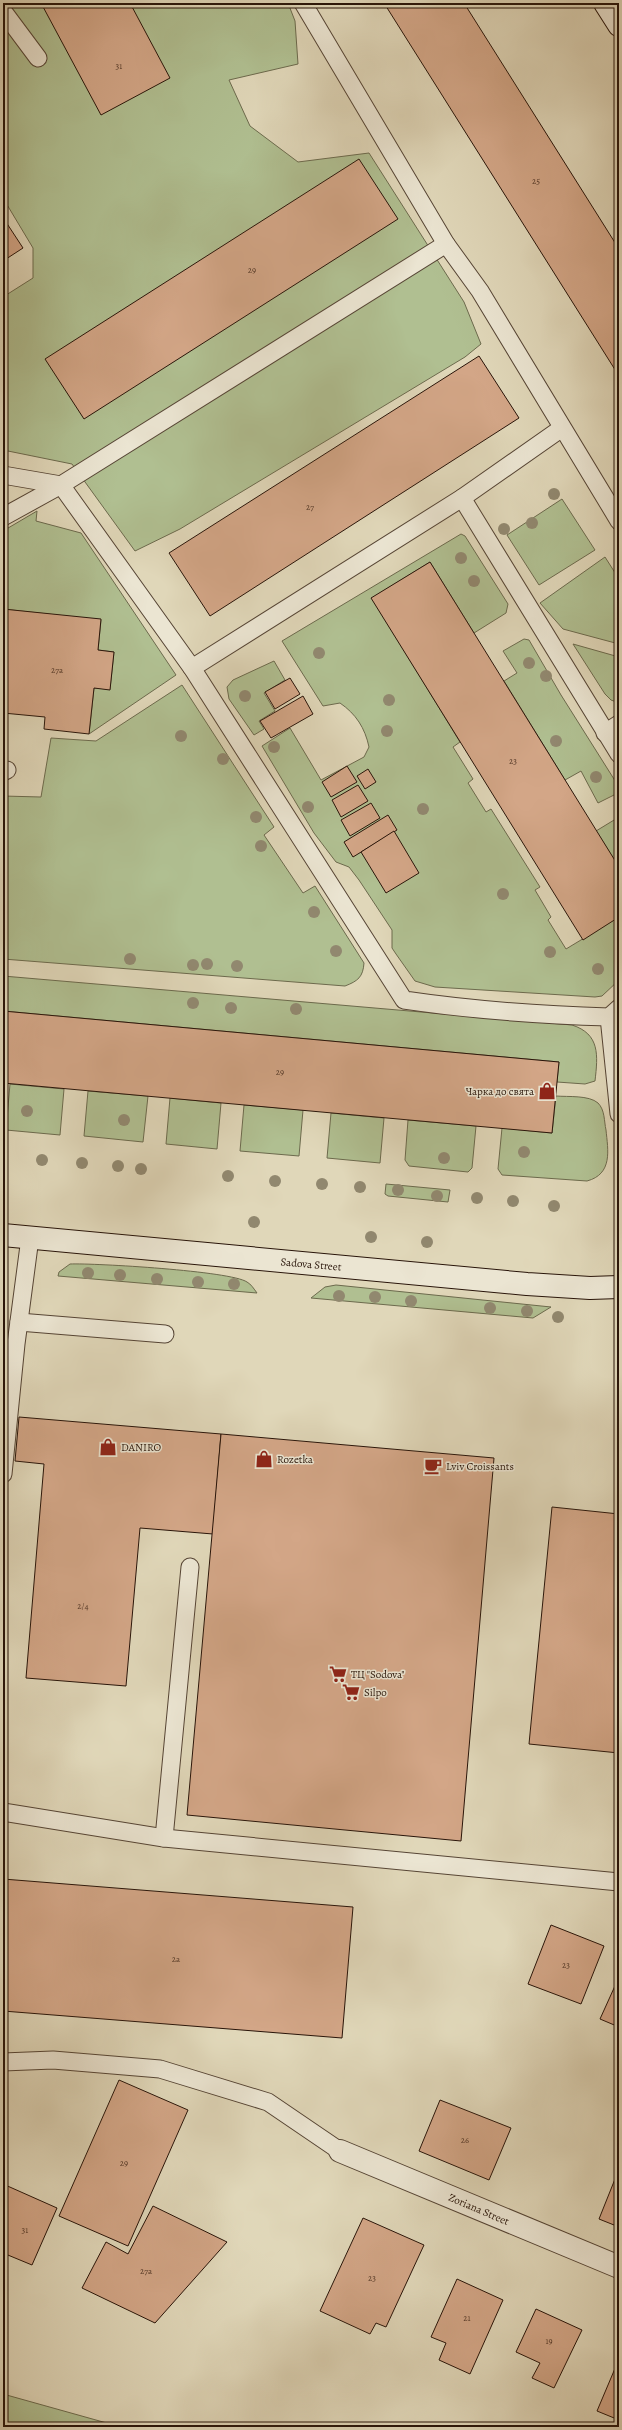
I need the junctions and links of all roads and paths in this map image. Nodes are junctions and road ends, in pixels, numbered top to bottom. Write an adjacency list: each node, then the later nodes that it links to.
1 (304, 3): 6 (lane)
2 (605, 3): 4 (street)
3 (3, 11): 5 (lane)
4 (619, 25)
5 (38, 58)
6 (446, 244): 7 (lane); 9 (lane)
7 (562, 428): 10 (lane); 12 (lane)
8 (3, 475): 9 (lane)
9 (61, 485): 11 (lane); 13 (lane)
10 (462, 498): 13 (lane); 14 (lane)
11 (3, 517)
12 (619, 520)
13 (192, 668): 16 (lane)
14 (612, 728): 15 (lane)
15 (619, 754)
16 (614, 1012): 17 (lane)
17 (619, 1114)
18 (3, 1235): 19 (street, Sadova Street)
19 (30, 1238): 20 (street, Sadova Street); 21 (lane)
20 (619, 1287)
21 (19, 1322): 22 (lane); 23 (lane)
22 (165, 1334)
23 (10, 1343): 24 (lane)
24 (3, 1474)
25 (190, 1567): 27 (lane)
26 (3, 1812): 27 (lane)
27 (164, 1838): 28 (lane)
28 (619, 1882)
29 (3, 2062): 30 (lane)
30 (340, 2151): 31 (street, Zoriana Street)
31 (619, 2267)

